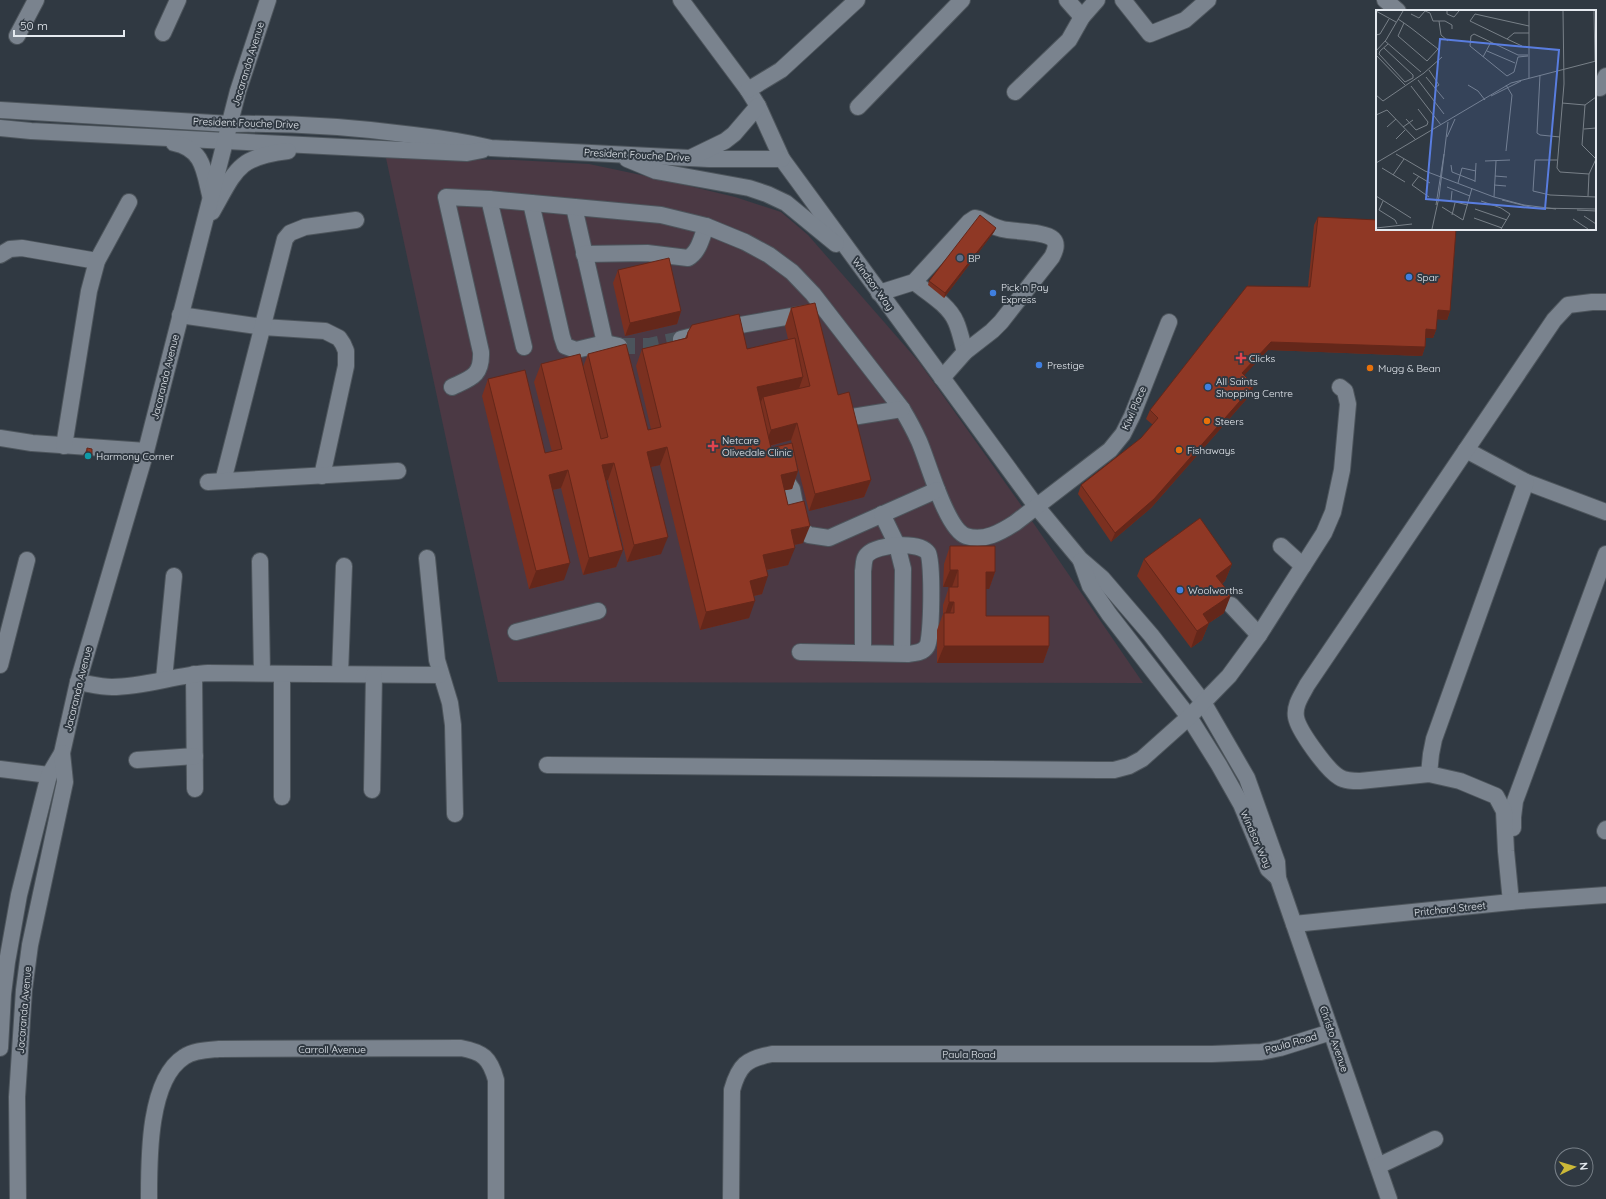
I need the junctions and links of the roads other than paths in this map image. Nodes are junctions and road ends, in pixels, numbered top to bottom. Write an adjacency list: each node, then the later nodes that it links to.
1 (36, 0): 15 (street)
2 (178, 0): 14 (street)
3 (268, 0): 21 (street, Jacaranda Avenue)
4 (681, 0): 16 (street, Windsor Way)
5 (857, 0): 16 (street)
6 (962, 0): 19 (street)
7 (1067, 0): 13 (street)
8 (1097, 0): 13 (street)
9 (1123, 0): 10 (street)
10 (1208, 0)
11 (1385, 0): 12 (street)
12 (1397, 10)
13 (1082, 17): 17 (street)
14 (163, 32)
15 (17, 36)
16 (748, 90): 18 (street, Windsor Way)
17 (1015, 92)
18 (758, 106): 28 (street); 29 (street, Windsor Way)
19 (858, 107)
20 (0, 110): 21 (street, President Fouche Drive)
21 (230, 124): 24 (street, Jacaranda Avenue); 26 (street, President Fouche Drive)
22 (0, 128): 23 (street, President Fouche Drive)
23 (142, 137): 24 (street, President Fouche Drive); 30 (street)
24 (225, 142): 25 (street, President Fouche Drive); 30 (street, Jacaranda Avenue)
25 (330, 147): 26 (street, President Fouche Drive); 37 (street)
26 (491, 148): 27 (street, President Fouche Drive)
27 (620, 155): 28 (street, President Fouche Drive); 41 (street)
28 (688, 158): 29 (street, President Fouche Drive)
29 (782, 159): 41 (street, Windsor Way)
30 (210, 196): 37 (street, Jacaranda Avenue)
31 (489, 199): 33 (street, Kiwi Place); 50 (street); 53 (street, Kiwi Place)
32 (129, 202): 40 (street)
33 (531, 203): 34 (street, Kiwi Place); 38 (street)
34 (574, 207): 36 (street, Kiwi Place); 38 (street)
35 (356, 220): 48 (street)
36 (706, 226): 38 (street); 45 (street, Kiwi Place)
37 (202, 228): 46 (street, Jacaranda Avenue)
38 (584, 254)
39 (0, 255): 40 (street)
40 (97, 261): 58 (street)
41 (857, 262): 43 (street, Windsor Way)
42 (914, 282): 43 (street); 51 (street); 51 (street)
43 (878, 293): 52 (street, Windsor Way)
44 (1606, 302): 59 (street)
45 (825, 310): 49 (street); 56 (street, Kiwi Place)
46 (180, 315): 48 (street); 60 (street, Jacaranda Avenue)
47 (1169, 322): 66 (street, Kiwi Place)
48 (263, 327): 62 (street); 62 (street)
49 (681, 339)
50 (524, 347)
51 (965, 352): 52 (street)
52 (942, 378): 66 (street, Windsor Way)
53 (452, 387)
54 (1340, 387): 77 (street)
55 (838, 395): 56 (street)
56 (902, 409): 65 (street, Kiwi Place)
57 (0, 438): 58 (street)
58 (64, 446): 60 (street)
59 (1466, 450): 64 (street); 102 (street)
60 (146, 451): 94 (street, Jacaranda Avenue)
61 (398, 471): 62 (street)
62 (322, 476)
63 (783, 476): 68 (street)
64 (1526, 482): 67 (street); 102 (street)
65 (937, 490): 66 (street, Kiwi Place); 68 (street)
66 (1036, 506): 73 (street, Windsor Way)
67 (1606, 512)
68 (882, 514): 69 (street)
69 (897, 545): 84 (street); 85 (street); 85 (street)
70 (1281, 546): 77 (street)
71 (1606, 554): 104 (street)
72 (427, 558): 92 (street)
73 (1080, 559): 95 (street, Windsor Way); 96 (street, Windsor Way)
74 (27, 560): 86 (street)
75 (260, 561): 88 (street)
76 (344, 566): 90 (street)
77 (1303, 566): 82 (street)
78 (174, 576): 93 (street)
79 (1231, 605): 82 (street)
80 (598, 611): 81 (street)
81 (516, 632)
82 (1259, 635): 95 (street)
83 (800, 652): 84 (street)
84 (863, 653): 85 (street)
85 (902, 653)
86 (0, 665)
87 (194, 674): 88 (street); 93 (street); 98 (street)
88 (262, 674): 89 (street)
89 (282, 674): 90 (street); 108 (street)
90 (340, 674): 91 (street)
91 (374, 675): 92 (street); 106 (street)
92 (440, 675): 109 (street)
93 (164, 679): 94 (street)
94 (78, 682): 97 (street, Jacaranda Avenue)
95 (1203, 702): 96 (street); 111 (street, Windsor Way)
96 (1189, 717): 100 (street); 111 (street, Windsor Way)
97 (62, 753): 103 (street, Jacaranda Avenue); 117 (street, Jacaranda Avenue)
98 (195, 756): 99 (street); 105 (street)
99 (137, 760)
100 (547, 765)
101 (0, 769): 103 (street)
102 (1429, 774): 107 (street)
103 (49, 775): 115 (street, Jacaranda Avenue)
104 (1522, 782): 107 (street); 110 (street)
105 (195, 789)
106 (372, 790)
107 (1496, 796): 110 (street)
108 (282, 797)
109 (455, 814)
110 (1508, 817): 113 (street)
111 (1278, 878): 114 (street, Christo Avenue)
112 (1606, 895): 113 (street, Pritchard Street)
113 (1516, 902): 114 (street, Pritchard Street)
114 (1294, 924): 118 (street, Christo Avenue)
115 (2, 996): 116 (street, Jacaranda Avenue)
116 (0, 1028): 117 (street); 119 (street, Jacaranda Avenue)
117 (21, 1028): 120 (street, Jacaranda Avenue)
118 (1331, 1032): 123 (street, Christo Avenue); 127 (street, Paula Road)
119 (0, 1048)
120 (19, 1056): 121 (street); 124 (street, Jacaranda Avenue)
121 (0, 1057)
122 (1435, 1139): 123 (street)
123 (1378, 1166): 128 (street, Christo Avenue)
124 (18, 1199)
125 (149, 1199): 126 (street, Carroll Avenue)
126 (496, 1199)
127 (731, 1199)
128 (1390, 1199)

